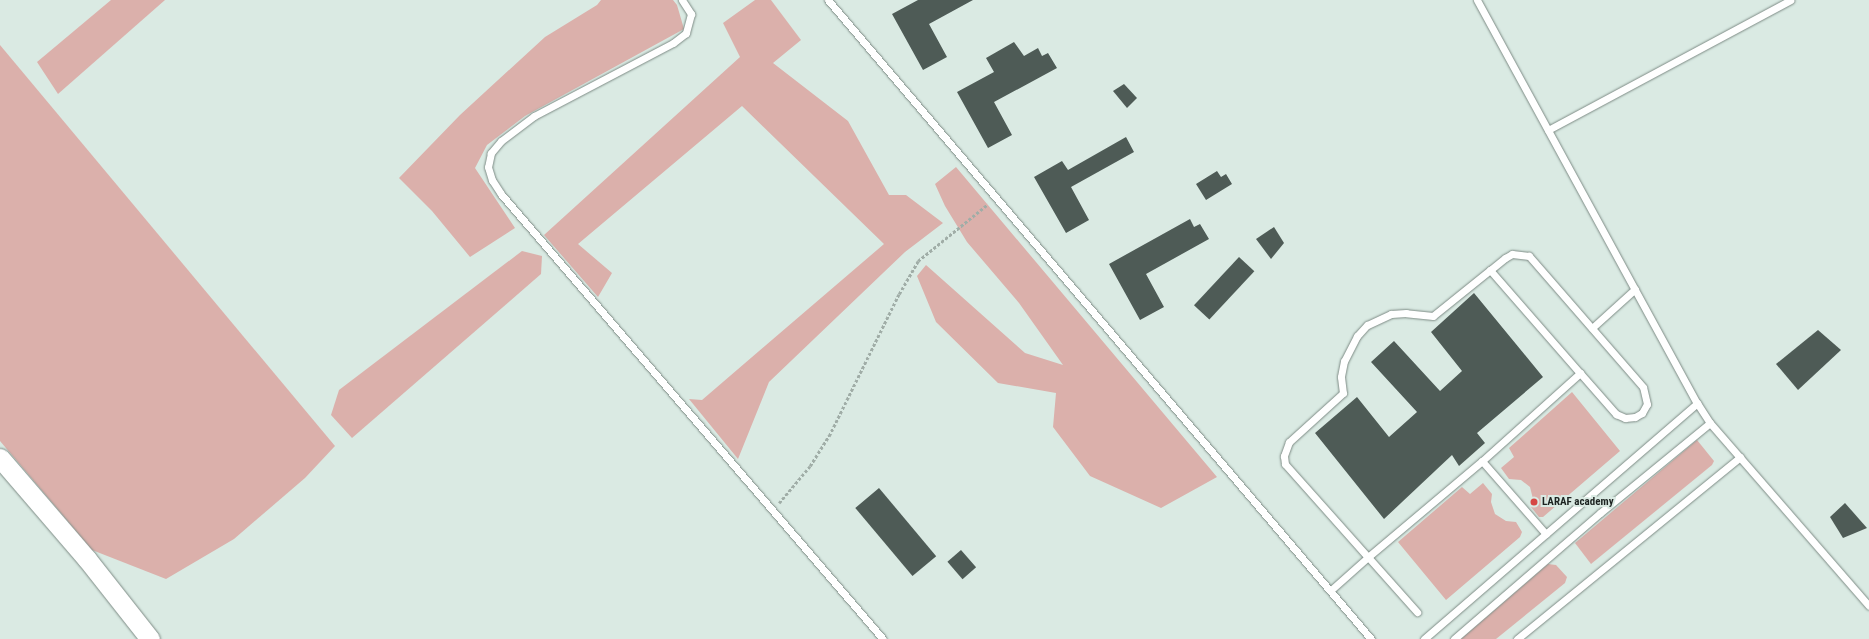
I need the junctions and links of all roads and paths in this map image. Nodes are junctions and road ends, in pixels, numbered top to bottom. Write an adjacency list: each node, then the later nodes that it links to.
1 (682, 0): 16 (lane)
2 (828, 0): 6 (lane)
3 (1477, 0): 5 (lane)
4 (1790, 0): 5 (lane)
5 (1548, 130): 8 (lane)
6 (997, 198): 16 (path); 19 (lane)
7 (1490, 270): 9 (lane); 10 (lane); 18 (lane)
8 (1635, 289): 9 (lane); 11 (lane)
9 (1592, 328): 10 (lane)
10 (1580, 373): 15 (lane)
11 (1697, 403): 12 (lane); 17 (lane)
12 (1710, 423): 13 (lane); 26 (lane)
13 (1740, 457): 20 (lane); 27 (lane)
14 (0, 458): 22 (street)
15 (1482, 461): 17 (lane); 18 (lane)
16 (771, 509): 23 (lane)
17 (1546, 534): 25 (lane)
18 (1368, 556): 19 (lane); 21 (lane)
19 (1331, 590): 24 (lane)
20 (1869, 606)
21 (1416, 612)
22 (150, 639)
23 (883, 639)
24 (1371, 639)
25 (1424, 639)
26 (1454, 639)
27 (1517, 639)

